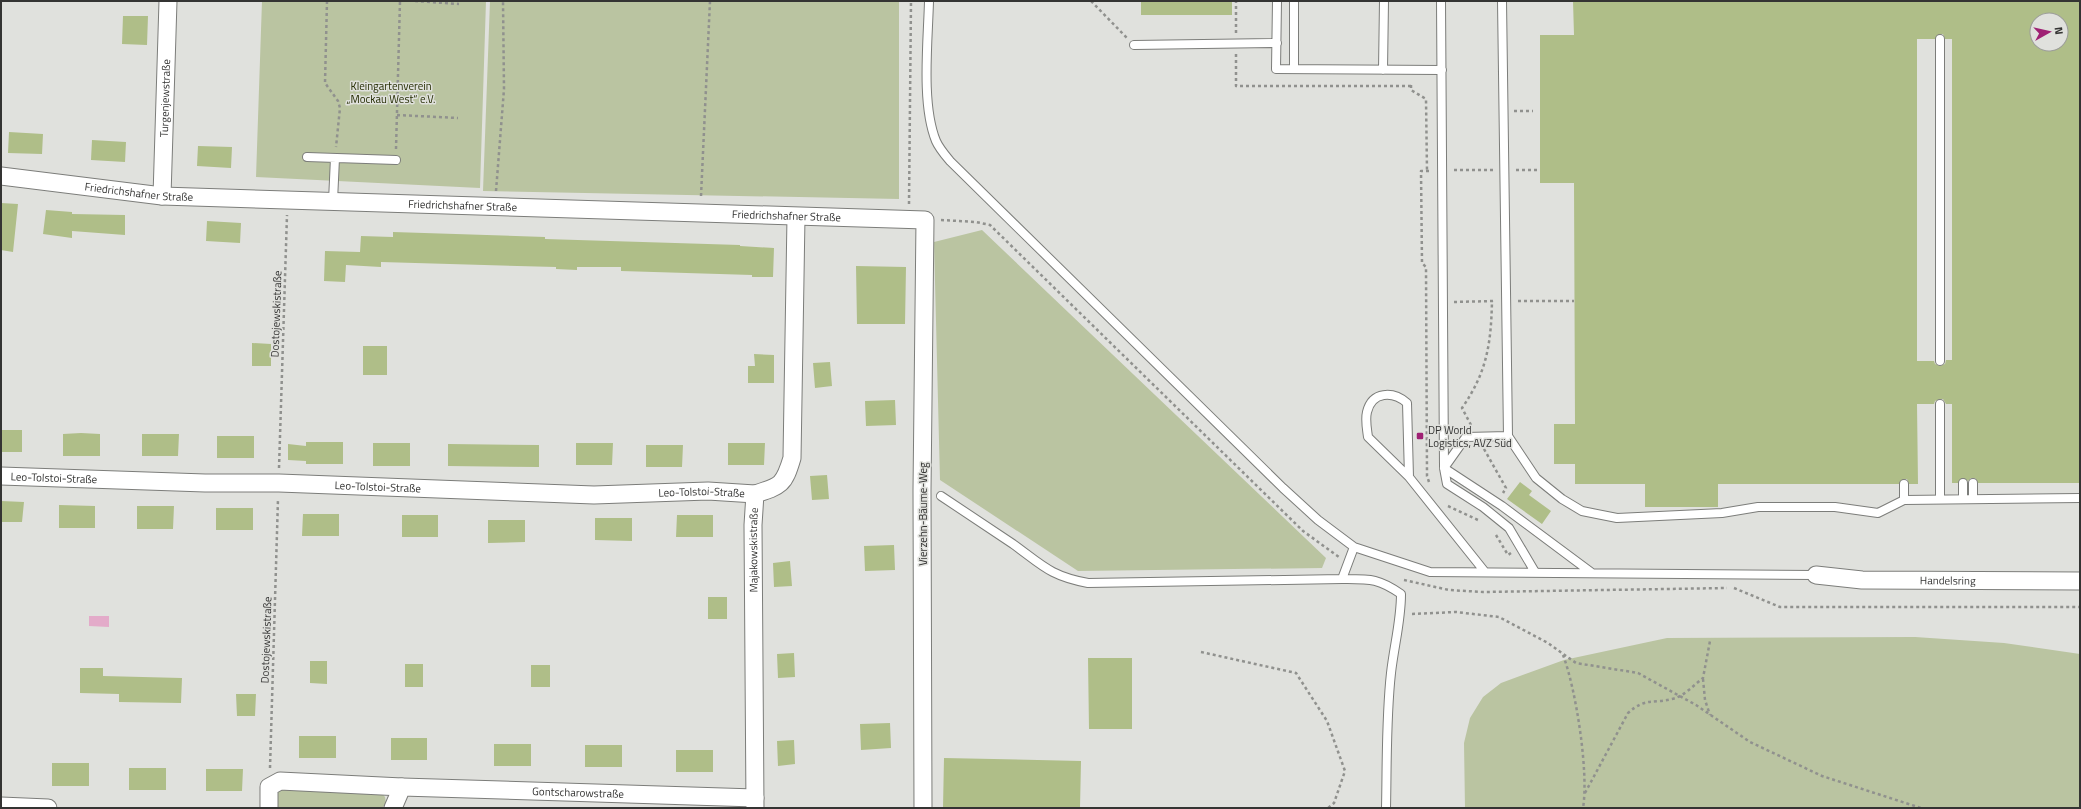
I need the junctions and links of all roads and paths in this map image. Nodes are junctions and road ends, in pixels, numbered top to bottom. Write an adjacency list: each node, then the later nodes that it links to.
1 (168, 1): 32 (street, Turgenjewstraße)
2 (327, 1): 28 (path)
3 (400, 1): 25 (path)
4 (415, 1): 15 (path)
5 (503, 1): 35 (path)
6 (710, 1): 36 (path)
7 (910, 1): 38 (path)
8 (929, 1): 60 (lane)
9 (1091, 1): 18 (path)
10 (1277, 1): 17 (lane)
11 (1294, 1): 19 (lane)
12 (1384, 1): 20 (lane)
13 (1441, 1): 22 (lane)
14 (1502, 1): 23 (lane)
15 (459, 4)
16 (1940, 38): 40 (lane)
17 (1276, 44): 18 (lane); 19 (lane)
18 (1134, 45)
19 (1294, 69): 20 (lane)
20 (1383, 70): 21 (lane)
21 (1412, 70): 22 (lane); 30 (path)
22 (1442, 70): 44 (lane)
23 (1504, 111): 24 (path); 42 (lane)
24 (1534, 111)
25 (397, 115): 26 (path); 29 (path)
26 (458, 118)
27 (307, 156): 28 (lane)
28 (335, 158): 29 (lane); 34 (lane)
29 (396, 160)
30 (1427, 171)
31 (1, 176): 32 (street, Friedrichshafner Straße)
32 (162, 196): 33 (street, Friedrichshafner Straße)
33 (288, 200): 34 (street, Friedrichshafner Straße); 45 (path, Dostojewskistraße)
34 (333, 201): 35 (street, Friedrichshafner Straße)
35 (494, 207): 36 (street, Friedrichshafner Straße)
36 (701, 214): 37 (street, Friedrichshafner Straße)
37 (796, 217): 38 (street, Friedrichshafner Straße); 52 (street, Majakowskistraße)
38 (917, 220): 83 (street, Vierzehn-Bäume-Weg)
39 (1492, 301): 43 (path)
40 (1940, 360)
41 (1940, 404): 57 (lane)
42 (1508, 436): 43 (lane); 58 (lane)
43 (1478, 437): 44 (lane); 59 (path)
44 (1444, 468): 59 (lane); 62 (lane)
45 (279, 469)
46 (1, 476): 52 (street, Leo-Tolstoi-Straße)
47 (1409, 477): 47 (lane); 61 (lane)
48 (1963, 483): 54 (lane)
49 (1973, 483): 55 (lane)
50 (1904, 484): 58 (lane)
51 (278, 494): 74 (path, Dostojewskistraße)
52 (755, 494): 77 (street, Majakowskistraße)
53 (941, 496): 65 (lane)
54 (1963, 498): 55 (lane); 57 (lane)
55 (1973, 498): 56 (lane)
56 (2080, 498)
57 (1940, 499): 58 (lane)
58 (1904, 500)
59 (1497, 502): 63 (lane)
60 (1354, 547): 61 (lane); 65 (lane)
61 (1485, 572): 62 (lane)
62 (1535, 572): 63 (lane)
63 (1592, 573): 64 (lane)
64 (1816, 576): 66 (street, Handelsring)
65 (1342, 579): 67 (lane)
66 (2080, 581)
67 (1401, 615): 70 (path); 86 (lane)
68 (1710, 641): 71 (path)
69 (1201, 652): 78 (path)
70 (1563, 654): 72 (path); 76 (path)
71 (1703, 678): 72 (path); 73 (path)
72 (1680, 696): 73 (path); 76 (path)
73 (1710, 715): 88 (path)
74 (269, 787): 75 (street, Gontscharowstraße); 81 (street)
75 (402, 787): 77 (street, Gontscharowstraße); 82 (street)
76 (1585, 793): 87 (path)
77 (755, 803)
78 (1334, 804): 84 (path); 85 (path)
79 (1, 806): 80 (street)
80 (48, 808)
81 (269, 808)
82 (393, 808)
83 (923, 808)
84 (1328, 808)
85 (1333, 808)
86 (1386, 808)
87 (1583, 808)
88 (1921, 808)

